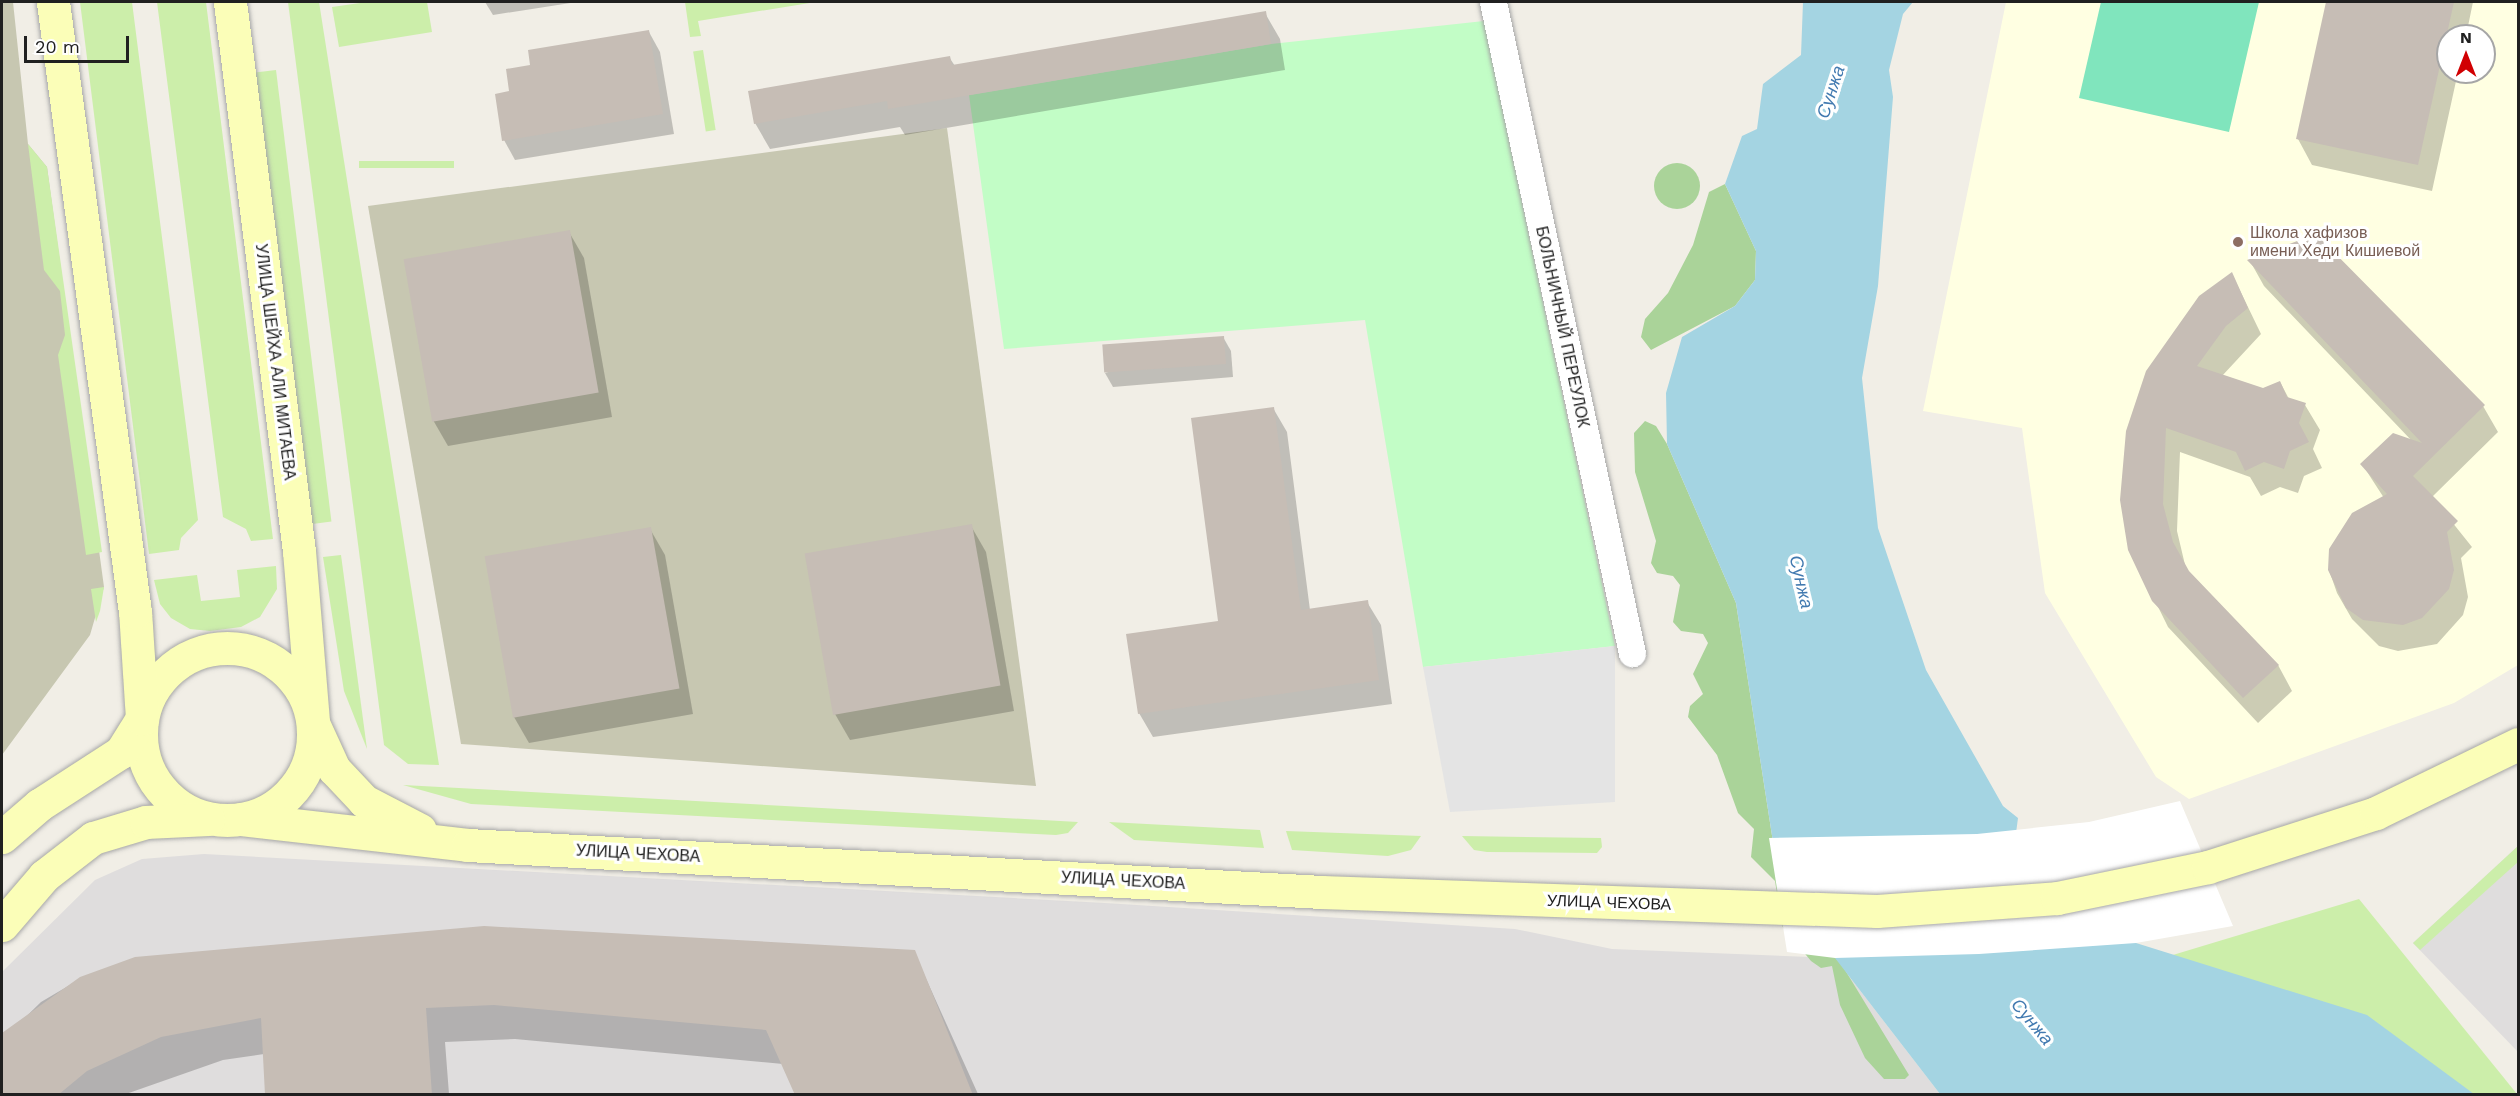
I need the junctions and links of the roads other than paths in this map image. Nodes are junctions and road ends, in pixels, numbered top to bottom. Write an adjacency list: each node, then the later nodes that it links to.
1 (53, 2): 5 (main road)
2 (230, 2): 6 (main road, УЛИЦА ШЕЙХА АЛИ МИТАЕВА)
3 (1493, 2): 4 (street, БОЛЬНИЧНЫЙ ПЕРЕУЛОК)
4 (1632, 653)
5 (142, 720): 6 (main road); 8 (main road); 9 (main road)
6 (313, 723): 8 (main road); 10 (main road)
7 (2518, 744): 10 (main road, УЛИЦА ЧЕХОВА)
8 (227, 819): 10 (main road); 11 (main road)
9 (2, 837)
10 (468, 844)
11 (2, 925)

